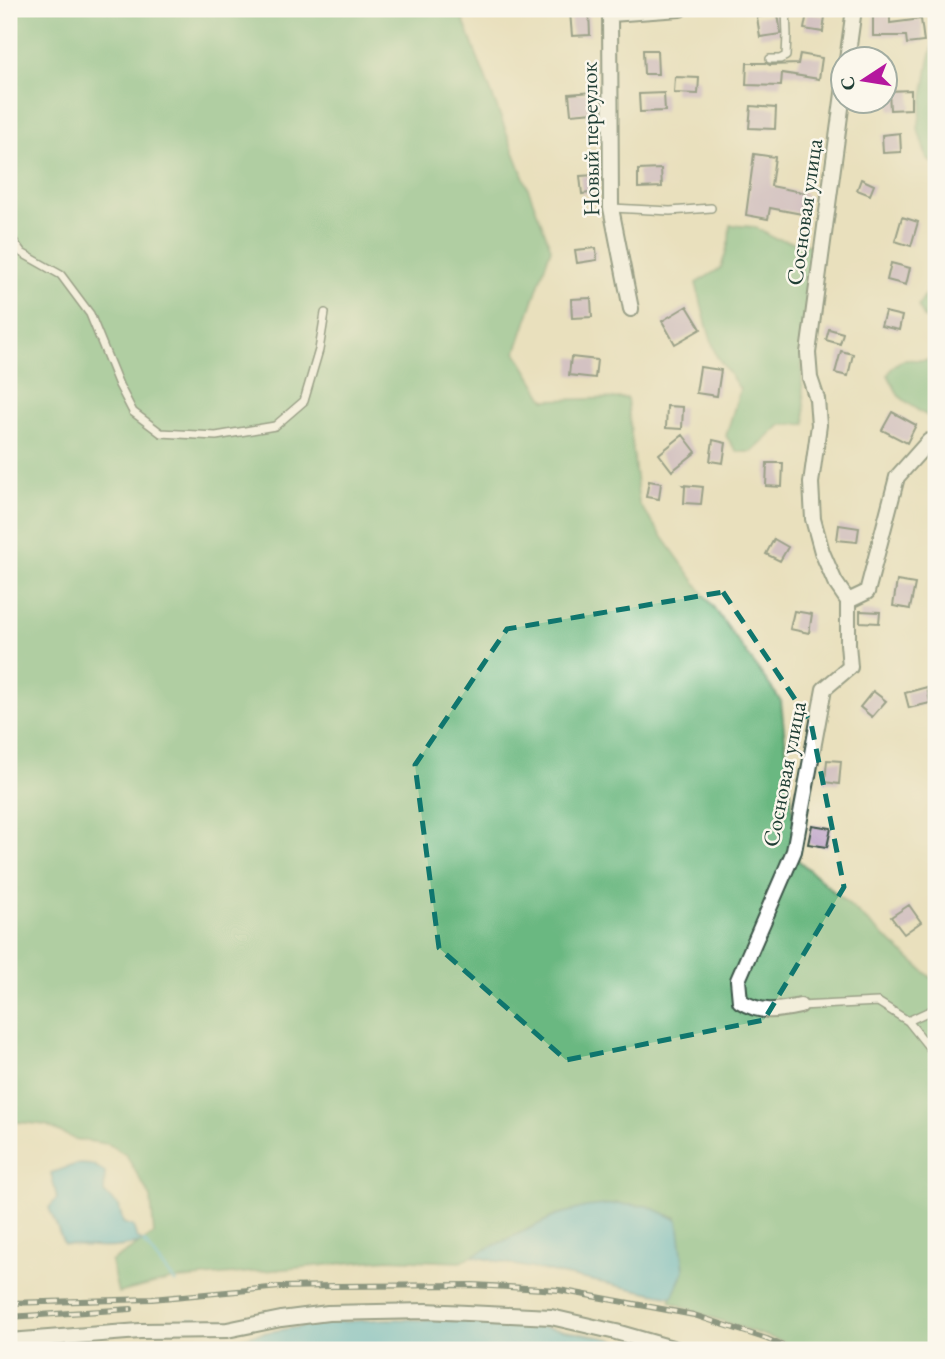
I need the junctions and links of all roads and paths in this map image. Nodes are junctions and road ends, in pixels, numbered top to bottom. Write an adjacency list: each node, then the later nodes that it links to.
1 (680, 9): 4 (street)
2 (786, 9): 6 (lane)
3 (854, 9): 5 (street)
4 (610, 11): 8 (street, Новый переулок)
5 (849, 46)
6 (770, 59)
7 (840, 116): 14 (street, Сосновая улица)
8 (611, 208): 9 (lane); 11 (street, Новый переулок)
9 (711, 208)
10 (9, 235): 12 (lane)
11 (631, 309)
12 (326, 313)
13 (936, 442): 14 (street)
14 (848, 601): 15 (street, Сосновая улица)
15 (800, 1006): 17 (lane)
16 (936, 1007): 17 (lane)
17 (908, 1021): 18 (lane)
18 (936, 1056)
19 (9, 1341): 20 (street)
20 (679, 1350)

